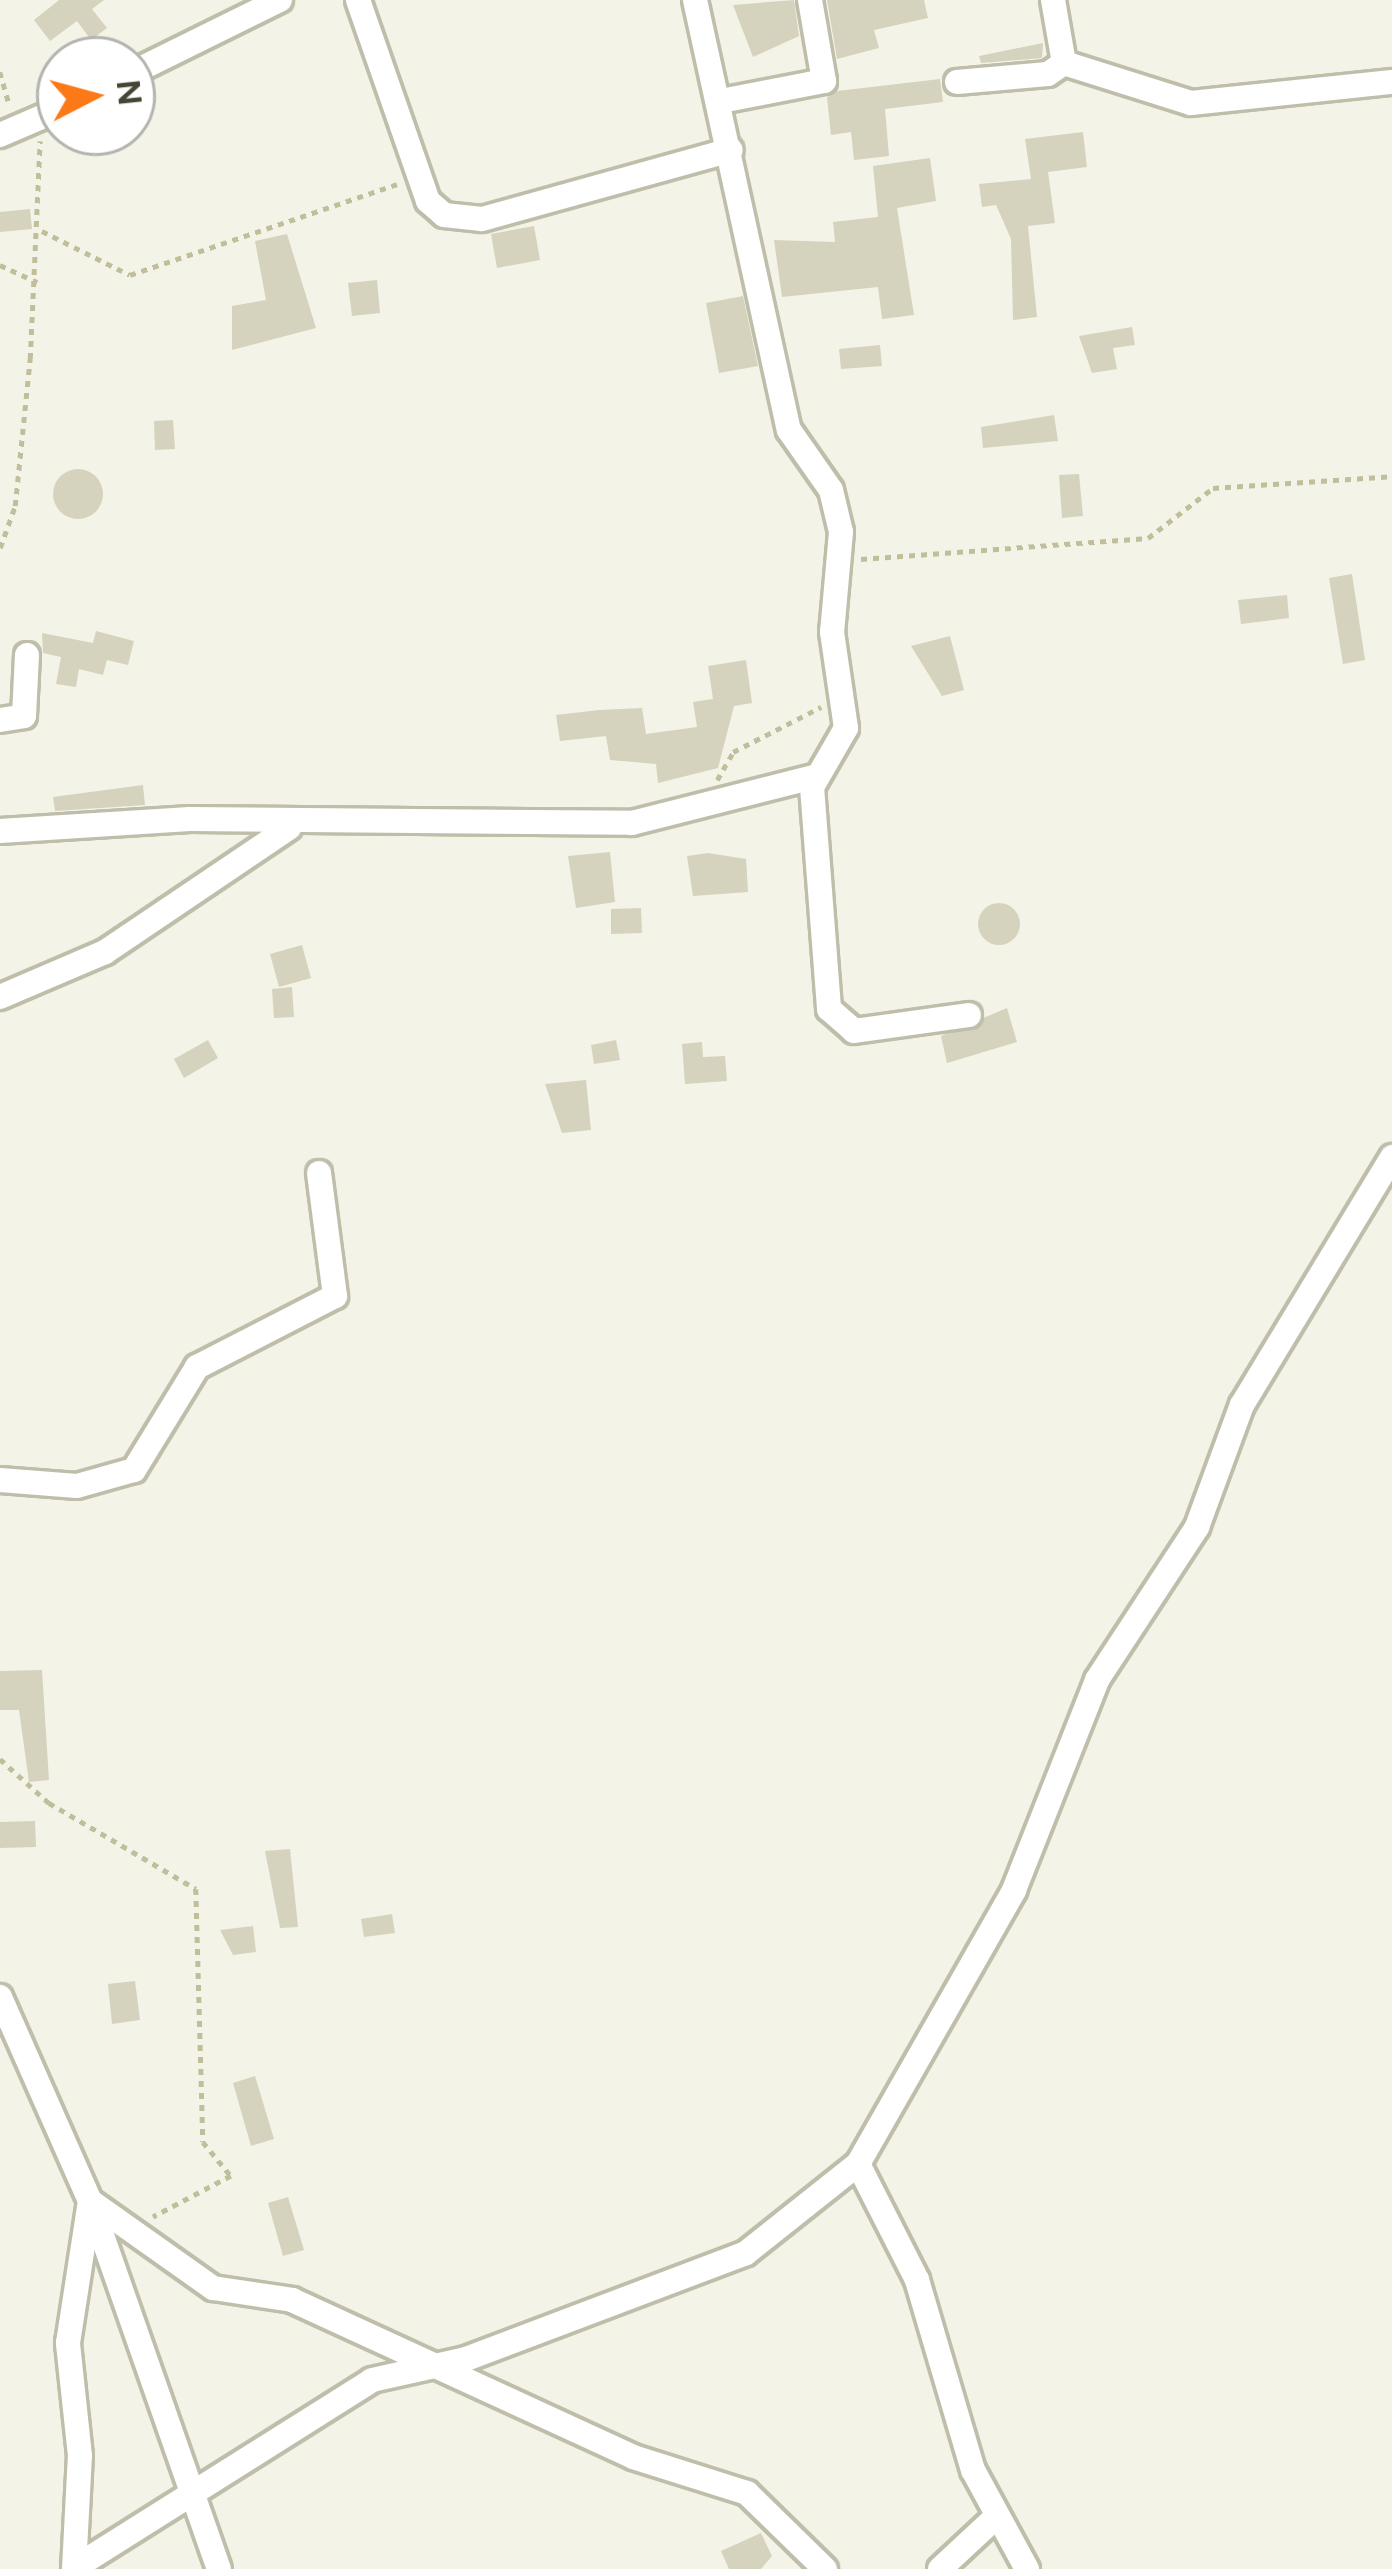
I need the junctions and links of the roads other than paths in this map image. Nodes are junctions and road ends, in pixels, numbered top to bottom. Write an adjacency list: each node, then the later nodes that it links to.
1 (280, 0): 6 (street)
2 (358, 0): 11 (street)
3 (695, 0): 10 (street)
4 (810, 0): 10 (street)
5 (1053, 0): 7 (street)
6 (156, 62)
7 (1064, 63): 8 (street); 9 (street)
8 (957, 82)
9 (1392, 82)
10 (721, 101): 11 (street)
11 (731, 151): 14 (street)
12 (27, 655): 13 (street)
13 (0, 721)
14 (814, 778): 15 (street); 18 (street)
15 (289, 828): 16 (street); 17 (street)
16 (0, 831)
17 (0, 997)
18 (969, 1016)
19 (1392, 1157): 23 (street)
20 (319, 1173): 21 (street)
21 (0, 1480)
22 (0, 1997): 24 (street)
23 (859, 2164): 25 (street); 27 (street)
24 (90, 2201): 25 (street); 26 (street); 28 (street)
25 (435, 2364): 26 (street); 30 (street)
26 (192, 2492): 28 (street); 29 (street)
27 (996, 2517): 31 (street); 32 (street)
28 (74, 2568)
29 (219, 2569)
30 (825, 2569)
31 (940, 2569)
32 (1028, 2569)

